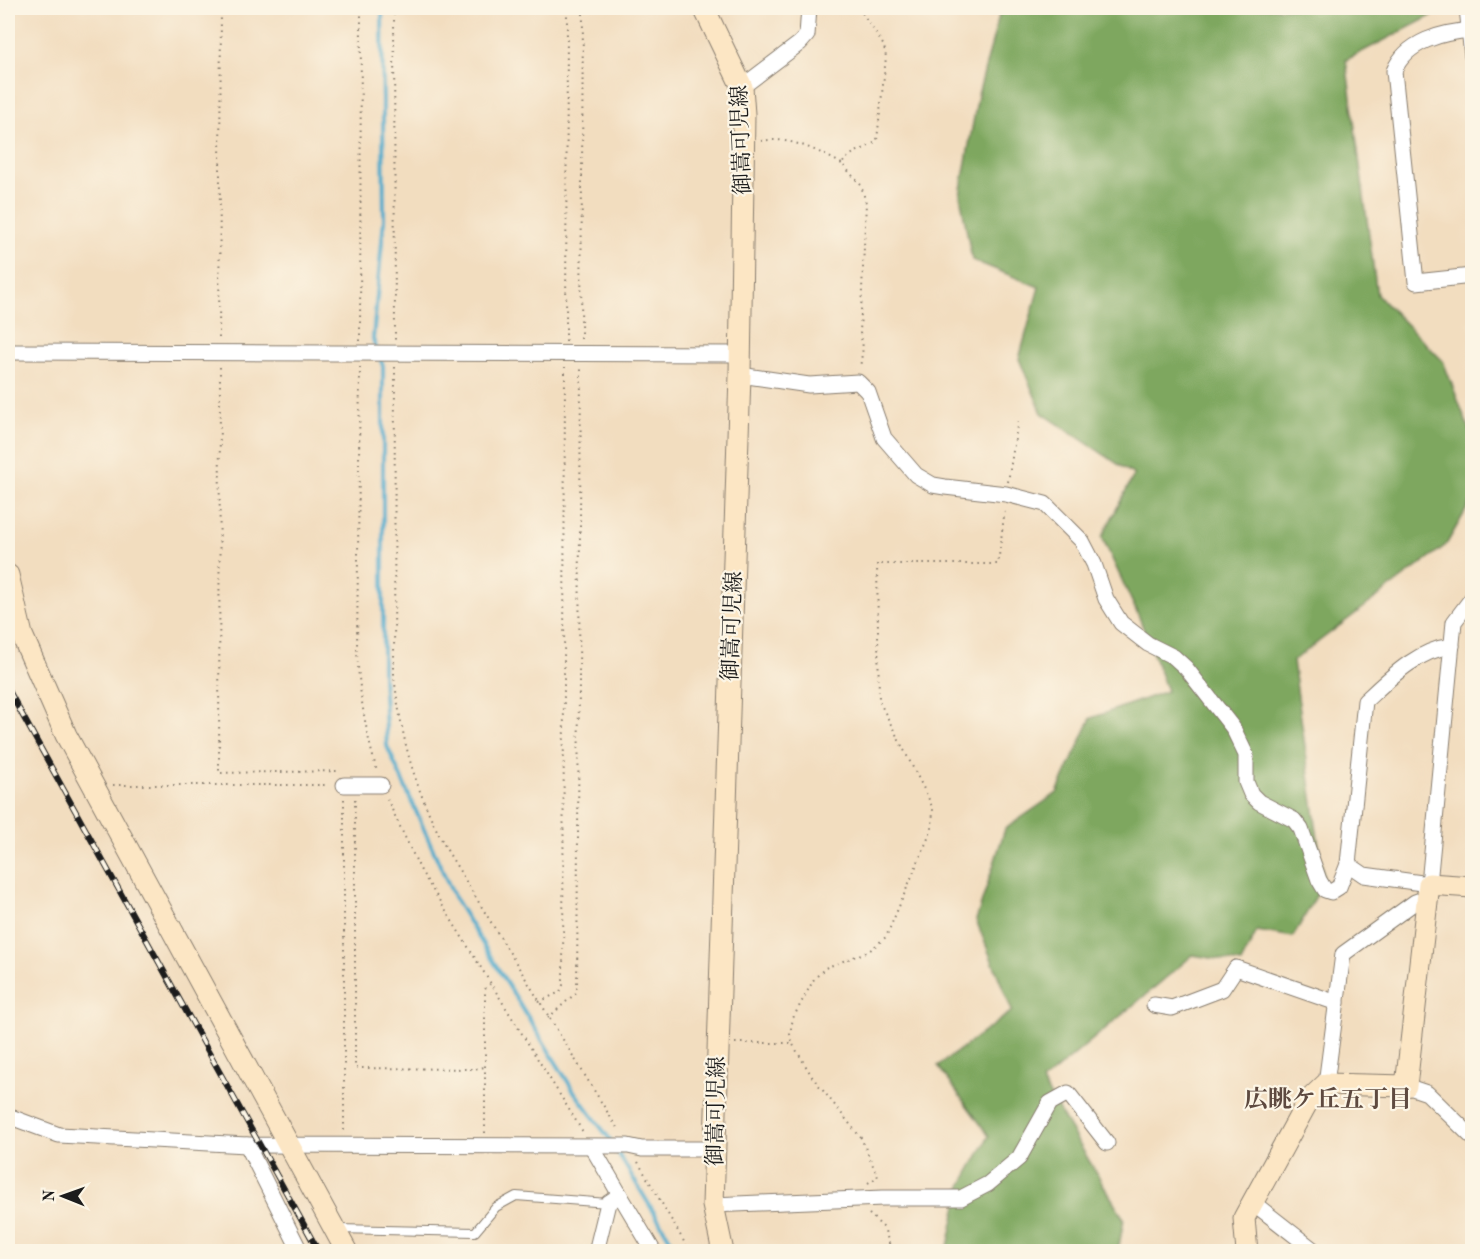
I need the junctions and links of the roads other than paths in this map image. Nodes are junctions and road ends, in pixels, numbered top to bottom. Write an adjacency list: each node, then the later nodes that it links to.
1 (704, 8): 6 (street, 御嵩可児線)
2 (809, 8): 6 (street)
3 (1467, 8): 4 (street)
4 (1471, 30): 5 (street); 7 (street)
5 (1473, 57)
6 (742, 87): 9 (street, 御嵩可児線)
7 (1473, 276)
8 (8, 352): 9 (street)
9 (739, 354): 10 (street, 御嵩可児線)
10 (740, 375): 16 (street); 29 (street, 御嵩可児線)
11 (8, 575): 27 (street)
12 (1473, 598): 13 (street)
13 (1452, 646): 16 (street); 18 (street)
14 (347, 780): 15 (street)
15 (381, 785)
16 (1348, 864): 18 (street)
17 (1473, 887): 18 (street)
18 (1428, 891): 19 (street); 22 (street)
19 (1336, 1003): 20 (street); 21 (street)
20 (1154, 1005)
21 (1326, 1084): 22 (street); 31 (street)
22 (1406, 1086): 24 (street)
23 (8, 1116): 26 (street)
24 (1473, 1137)
25 (1107, 1143): 32 (street)
26 (247, 1145): 27 (street); 34 (street)
27 (292, 1147): 28 (street); 33 (street)
28 (598, 1147): 29 (street); 30 (street)
29 (714, 1149): 32 (street, 御嵩可児線)
30 (614, 1199): 33 (lane); 36 (street); 37 (street)
31 (1252, 1202): 39 (street); 40 (street)
32 (713, 1205): 38 (street, 御嵩可児線)
33 (337, 1229): 35 (street)
34 (296, 1251)
35 (346, 1251)
36 (596, 1251)
37 (654, 1251)
38 (723, 1251)
39 (1247, 1251)
40 (1316, 1251)

